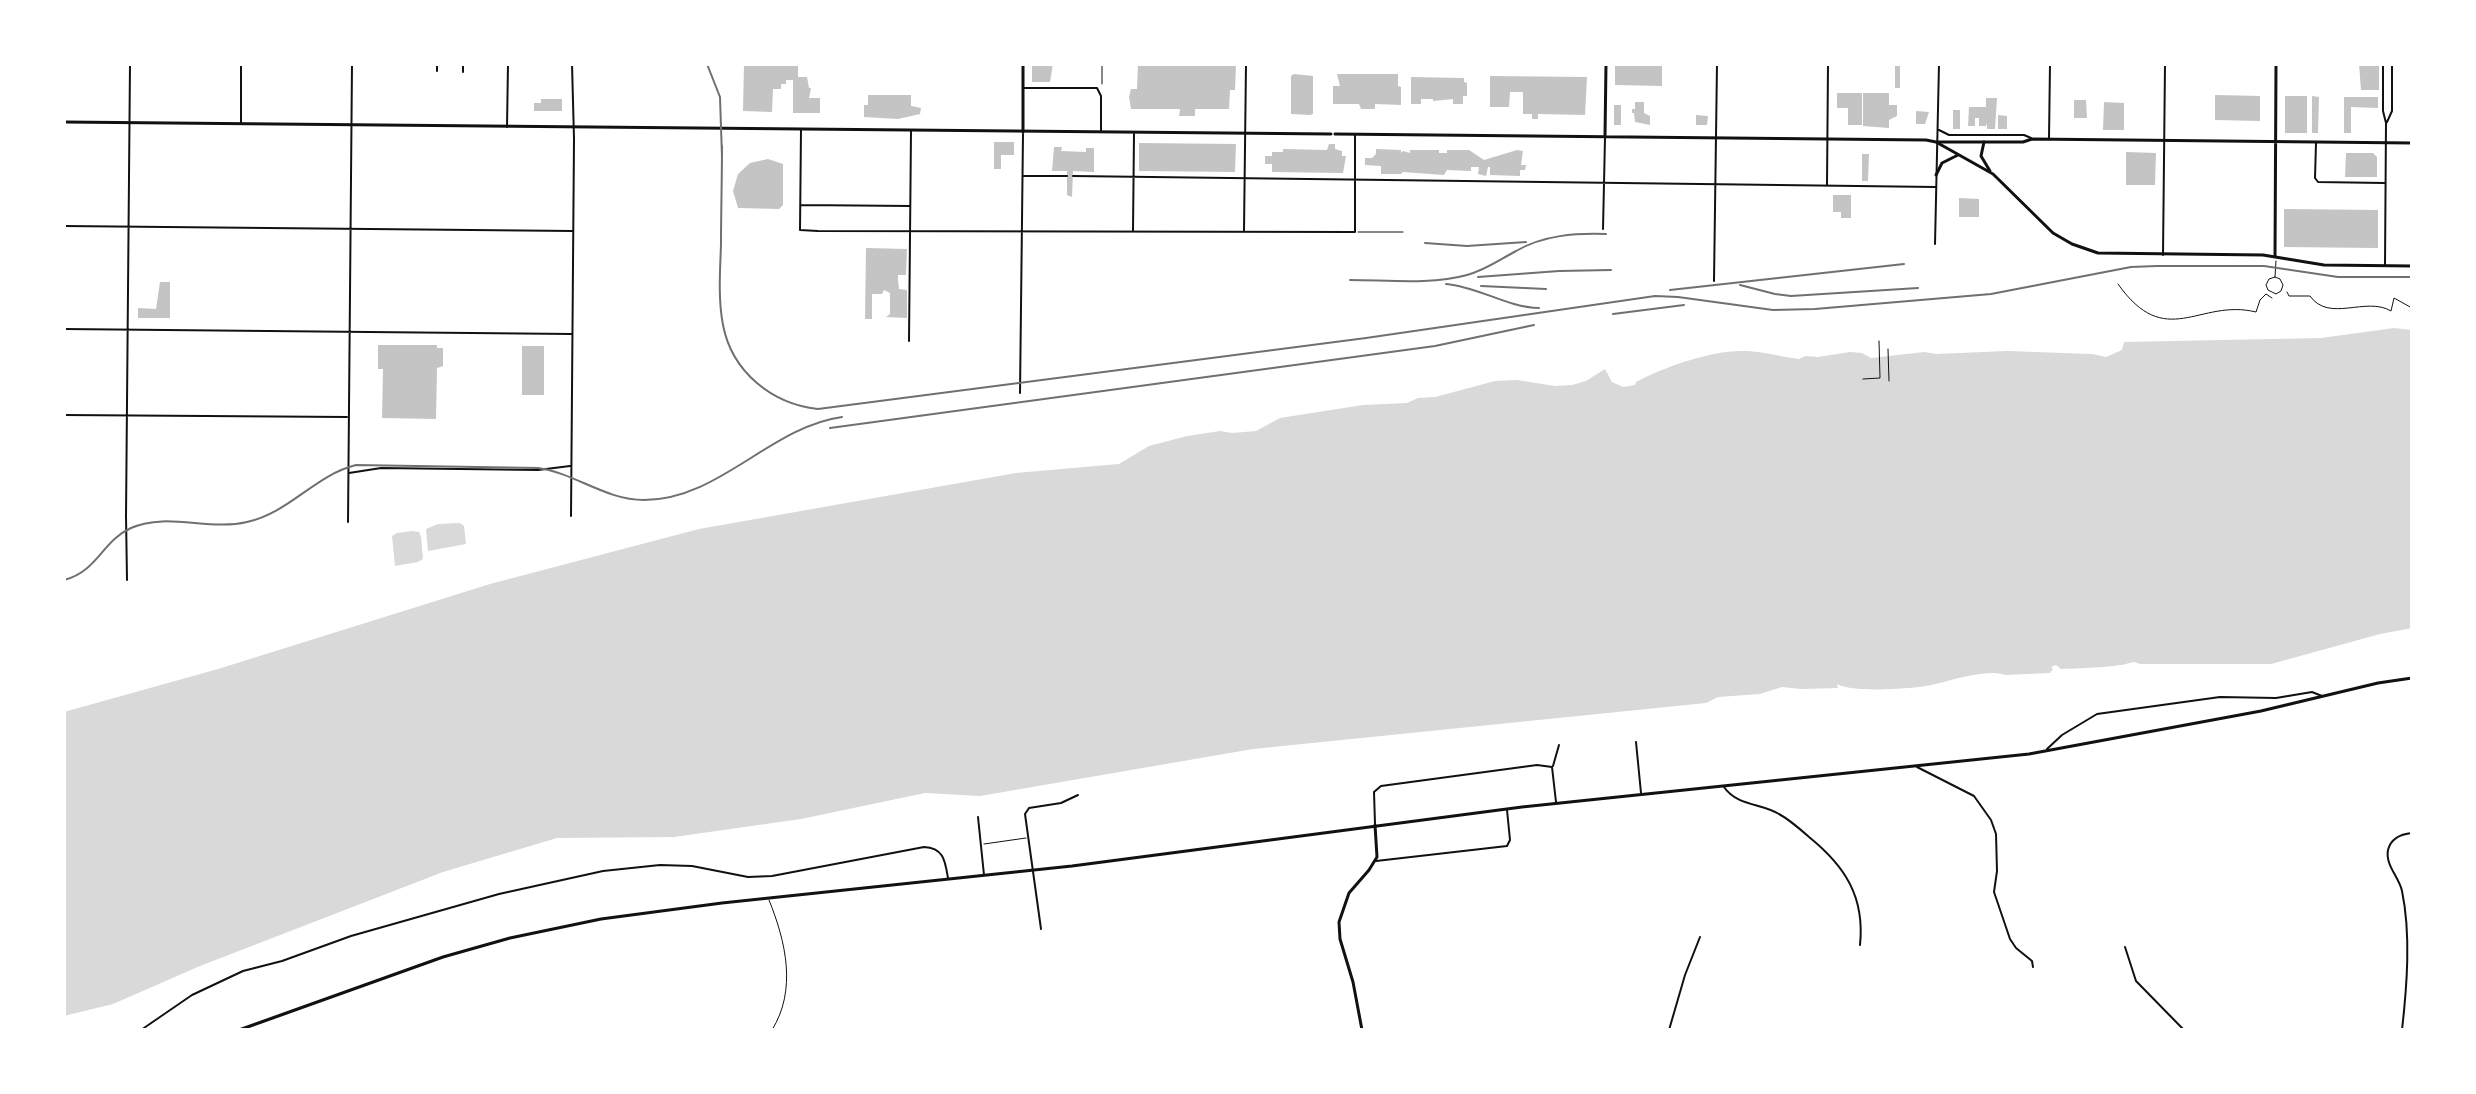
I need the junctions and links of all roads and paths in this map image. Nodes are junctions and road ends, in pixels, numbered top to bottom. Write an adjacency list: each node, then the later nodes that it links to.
1 (130, 64): 25 (street)
2 (241, 64): 27 (street)
3 (352, 64): 28 (street)
4 (437, 64): 20 (street)
5 (463, 64): 21 (street)
6 (508, 64): 29 (street)
7 (572, 64): 30 (street)
8 (1023, 64): 23 (main road)
9 (1102, 64): 22 (path)
10 (1246, 64): 37 (street)
11 (1606, 64): 39 (main road)
12 (1717, 64): 40 (street)
13 (1828, 64): 41 (street)
14 (1939, 64): 32 (street)
15 (2050, 64): 43 (street)
16 (2165, 64): 44 (street)
17 (2276, 64): 45 (main road)
18 (2383, 64): 26 (street)
19 (2392, 64): 26 (street)
20 (437, 71)
21 (463, 72)
22 (1102, 84)
23 (1023, 88): 34 (main road); 35 (street)
24 (64, 122): 25 (main road)
25 (129, 123): 27 (main road); 68 (street)
26 (2386, 123): 49 (street)
27 (241, 124): 28 (main road)
28 (352, 125): 29 (main road); 69 (street)
29 (507, 127): 30 (main road)
30 (573, 127): 31 (main road); 73 (street)
31 (801, 129): 33 (main road); 65 (street)
32 (1938, 129): 42 (street); 46 (street)
33 (911, 130): 34 (main road); 66 (street)
34 (1023, 132): 35 (main road); 54 (street)
35 (1101, 132): 36 (main road)
36 (1134, 132): 37 (main road); 57 (street)
37 (1245, 133): 38 (main road); 58 (street)
38 (1355, 134): 39 (main road); 59 (street)
39 (1605, 136): 40 (main road); 60 (street)
40 (1716, 138): 41 (main road); 62 (street)
41 (1827, 139): 46 (main road); 63 (street)
42 (2032, 139): 43 (main road); 47 (main road)
43 (2049, 139): 44 (main road)
44 (2165, 140): 45 (main road); 79 (street)
45 (2275, 141): 48 (main road); 80 (main road)
46 (1936, 142): 47 (main road); 51 (main road); 53 (street)
47 (1984, 142): 52 (main road)
48 (2316, 142): 49 (main road); 61 (street)
49 (2386, 143): 50 (main road); 61 (street)
50 (2412, 143)
51 (1960, 155): 52 (main road); 53 (main road)
52 (1993, 174): 79 (main road)
53 (1936, 175): 64 (street)
54 (1022, 176): 55 (street); 71 (street)
55 (1067, 176)
56 (1073, 176): 57 (street)
57 (1133, 177): 58 (street); 72 (street)
58 (1244, 177): 59 (street); 75 (street)
59 (1356, 179): 60 (street); 76 (street)
60 (1605, 182): 62 (street); 70 (street)
61 (2385, 183): 81 (street)
62 (1716, 184): 63 (street); 84 (street)
63 (1827, 185): 64 (street)
64 (1935, 187): 78 (street)
65 (800, 205): 66 (street); 74 (street)
66 (910, 206): 74 (street)
67 (64, 226): 68 (street)
68 (128, 227): 69 (street); 90 (street)
69 (351, 229): 73 (street); 91 (street)
70 (1603, 229)
71 (1022, 230): 72 (street); 74 (street); 98 (street)
72 (1133, 230): 75 (street)
73 (573, 231): 92 (street)
74 (909, 231): 93 (street)
75 (1244, 231): 76 (street)
76 (1355, 232): 77 (lane)
77 (1403, 232)
78 (1935, 244)
79 (2163, 255): 80 (main road)
80 (2275, 256): 81 (main road); 83 (lane)
81 (2385, 266): 82 (main road)
82 (2412, 266)
83 (2275, 277): 83 (lane)
84 (1714, 281)
85 (2118, 284): 86 (path)
86 (2266, 294)
87 (2283, 294): 88 (path)
88 (2412, 308)
89 (64, 329): 90 (street)
90 (128, 330): 91 (street); 100 (street)
91 (350, 332): 92 (street); 101 (street)
92 (572, 334): 102 (street)
93 (909, 341)
94 (1879, 341): 96 (path)
95 (1888, 349): 96 (path)
96 (1880, 378): 97 (path)
97 (1863, 379)
98 (1020, 393)
99 (64, 415): 100 (street)
100 (127, 415): 101 (street); 106 (street)
101 (349, 417): 103 (street)
102 (571, 466): 103 (street); 104 (street)
103 (348, 474): 105 (street)
104 (571, 516)
105 (348, 522)
106 (127, 580)
107 (2412, 678): 108 (main road)
108 (2323, 697): 111 (main road); 111 (street)
109 (1636, 742): 115 (street)
110 (1559, 745): 113 (street)
111 (2046, 752): 112 (main road)
112 (1915, 765): 114 (main road); 133 (street)
113 (1552, 767): 117 (street); 120 (street)
114 (1723, 786): 115 (main road); 131 (street)
115 (1641, 794): 117 (main road)
116 (1078, 795): 122 (street)
117 (1556, 803): 118 (main road)
118 (1507, 808): 120 (main road); 124 (street)
119 (978, 817): 123 (street)
120 (1375, 825): 124 (main road); 125 (main road)
121 (2412, 833): 140 (street)
122 (1028, 837): 123 (lane); 125 (street)
123 (981, 845): 126 (street)
124 (1375, 861): 137 (main road)
125 (1033, 871): 126 (main road); 129 (street)
126 (984, 876): 127 (main road)
127 (948, 880): 128 (main road); 134 (street)
128 (768, 898): 135 (main road); 136 (lane)
129 (1041, 929)
130 (1700, 937): 138 (street)
131 (1860, 945)
132 (2125, 947): 139 (street)
133 (2033, 967)
134 (141, 1030)
135 (239, 1030)
136 (772, 1030)
137 (1362, 1030)
138 (1669, 1030)
139 (2184, 1030)
140 (2402, 1030)

